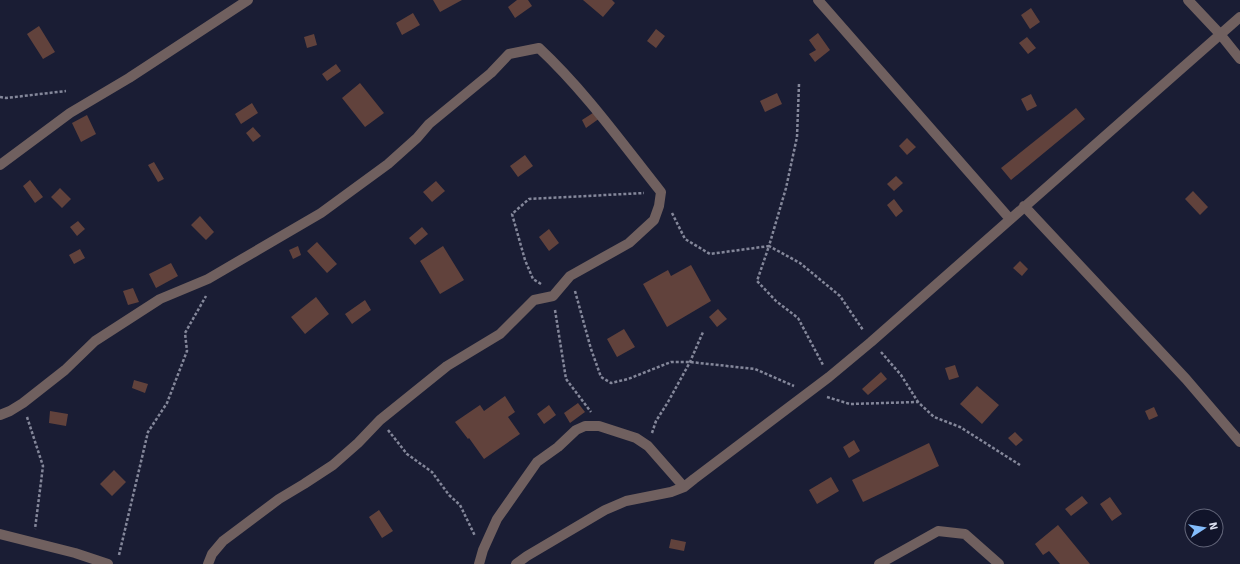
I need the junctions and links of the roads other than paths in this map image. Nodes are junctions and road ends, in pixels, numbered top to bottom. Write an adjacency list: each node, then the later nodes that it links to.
1 (248, 0): 7 (street)
2 (818, 0): 9 (street)
3 (1188, 0): 5 (street)
4 (1240, 16): 5 (street)
5 (1220, 34): 6 (street); 8 (street)
6 (1240, 60)
7 (0, 165)
8 (1024, 206): 9 (street); 11 (street)
9 (1010, 219): 12 (street)
10 (0, 415): 15 (street)
11 (1240, 442)
12 (684, 487): 16 (street); 17 (street)
13 (0, 534): 14 (street)
14 (108, 564)
15 (208, 564)
16 (479, 564)
17 (516, 564)
18 (879, 564): 19 (street)
19 (999, 564)

